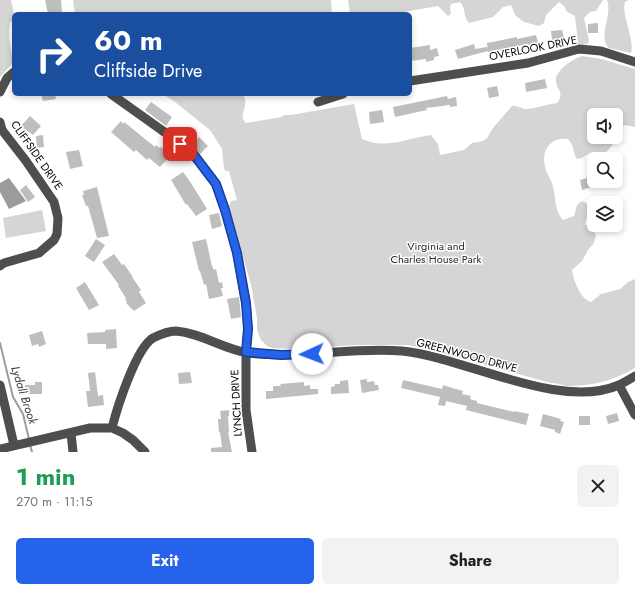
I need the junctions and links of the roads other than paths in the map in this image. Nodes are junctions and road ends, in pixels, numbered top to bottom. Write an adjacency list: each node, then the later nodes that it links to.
1 (635, 62): 3 (street, OVERLOOK DRIVE)
2 (12, 74): 4 (street)
3 (412, 81)
4 (0, 92)
5 (114, 96): 10 (street)
6 (337, 96): 7 (street)
7 (318, 102)
8 (0, 122): 9 (street, CLIFFSIDE DRIVE)
9 (1, 264)
10 (246, 352): 13 (street, GREENWOOD DRIVE); 15 (street, GREENWOOD DRIVE); 21 (street, LYNCH DRIVE)
11 (635, 376): 13 (street, GREENWOOD DRIVE)
12 (0, 385): 17 (street)
13 (619, 385): 14 (street)
14 (635, 415)
15 (112, 428): 16 (street); 20 (street)
16 (71, 433): 17 (street); 19 (street)
17 (14, 445): 18 (street)
18 (0, 449)
19 (73, 452)
20 (145, 452)
21 (252, 452)

